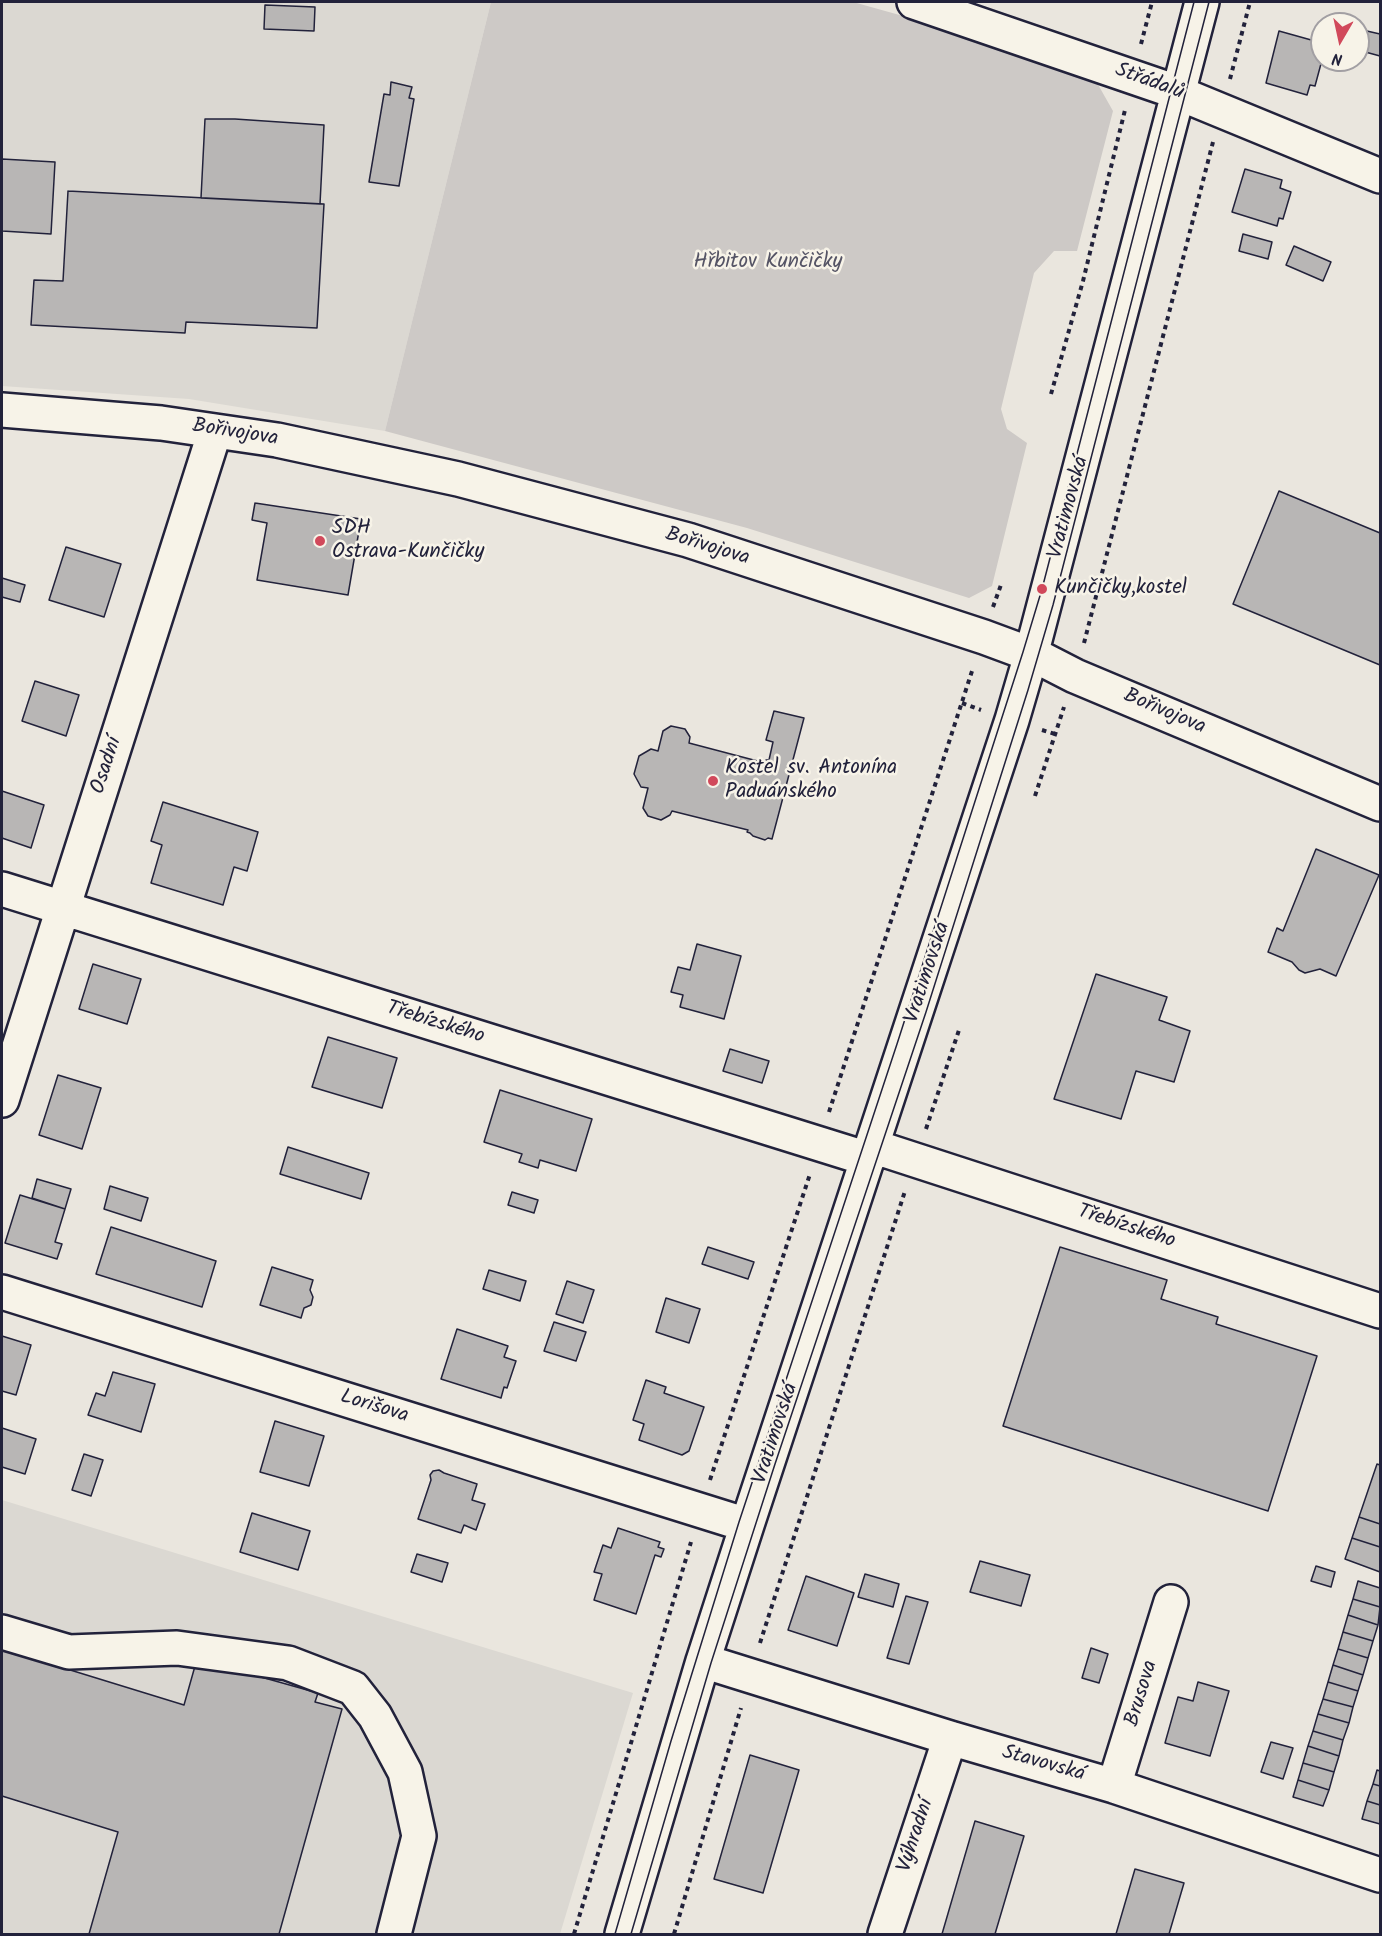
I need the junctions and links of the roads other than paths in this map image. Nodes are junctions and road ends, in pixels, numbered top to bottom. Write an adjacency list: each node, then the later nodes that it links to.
1 (914, 2): 3 (street, Střádalů)
2 (1202, 2): 3 (street, Vratimovská)
3 (1178, 92): 4 (street, Střádalů); 7 (street, Vratimovská)
4 (1380, 176)
5 (2, 410): 6 (street, Bořivojova)
6 (215, 431): 7 (street, Bořivojova); 10 (street, Osadní)
7 (1031, 655): 8 (street, Bořivojova); 12 (street, Vratimovská)
8 (1380, 804)
9 (2, 889): 10 (street, Třebízského)
10 (63, 908): 11 (street, Osadní); 12 (street, Třebízského)
11 (2, 1100)
12 (870, 1152): 14 (street, Třebízského); 15 (street, Vratimovská)
13 (2, 1292): 15 (street, Lorišova)
14 (1380, 1311)
15 (747, 1525): 18 (street, Vratimovská)
16 (1171, 1602): 20 (street, Brusova)
17 (2, 1632): 22 (street)
18 (704, 1660): 19 (street, Stavovská); 23 (street, Vratimovská)
19 (950, 1738): 20 (street, Stavovská); 24 (street, Výhradní)
20 (1114, 1786): 21 (street, Stavovská)
21 (1380, 1875)
22 (394, 1935)
23 (622, 1935)
24 (885, 1935)

